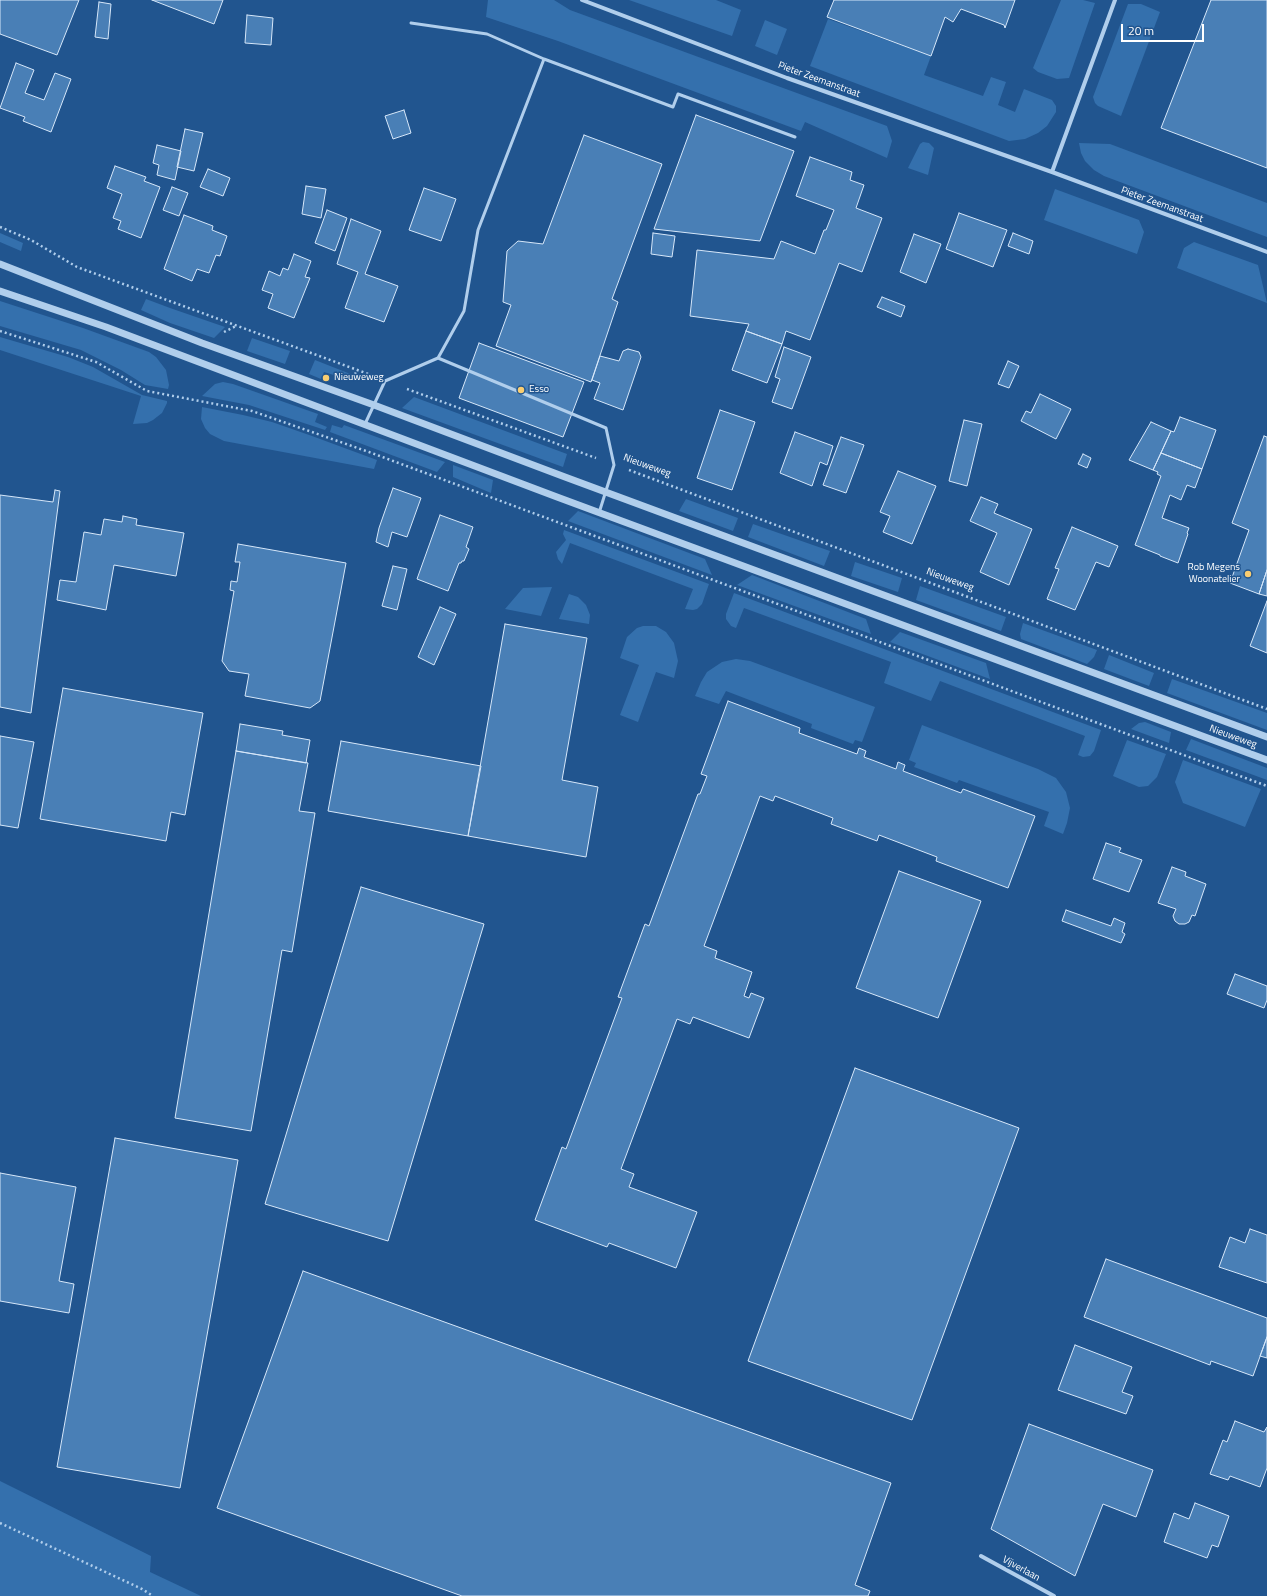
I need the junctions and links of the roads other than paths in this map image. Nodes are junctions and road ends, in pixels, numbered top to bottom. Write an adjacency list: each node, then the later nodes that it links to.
1 (582, 0): 6 (street, Pieter Zeemanstraat)
2 (1115, 0): 6 (street)
3 (411, 23): 4 (lane)
4 (544, 59): 5 (lane); 10 (lane)
5 (795, 137)
6 (1052, 172): 7 (street, Pieter Zeemanstraat)
7 (1267, 252)
8 (0, 264): 11 (street, Nieuweweg)
9 (0, 291): 12 (street, Nieuweweg)
10 (438, 358): 11 (lane); 13 (lane)
11 (374, 405): 12 (lane); 13 (street, Nieuweweg)
12 (365, 424): 14 (street, Nieuweweg)
13 (606, 492): 14 (lane); 15 (street, Nieuweweg)
14 (599, 513): 16 (street, Nieuweweg)
15 (1267, 737)
16 (1267, 760)
17 (981, 1556): 18 (street, Vijverlaan)
18 (1054, 1596)

